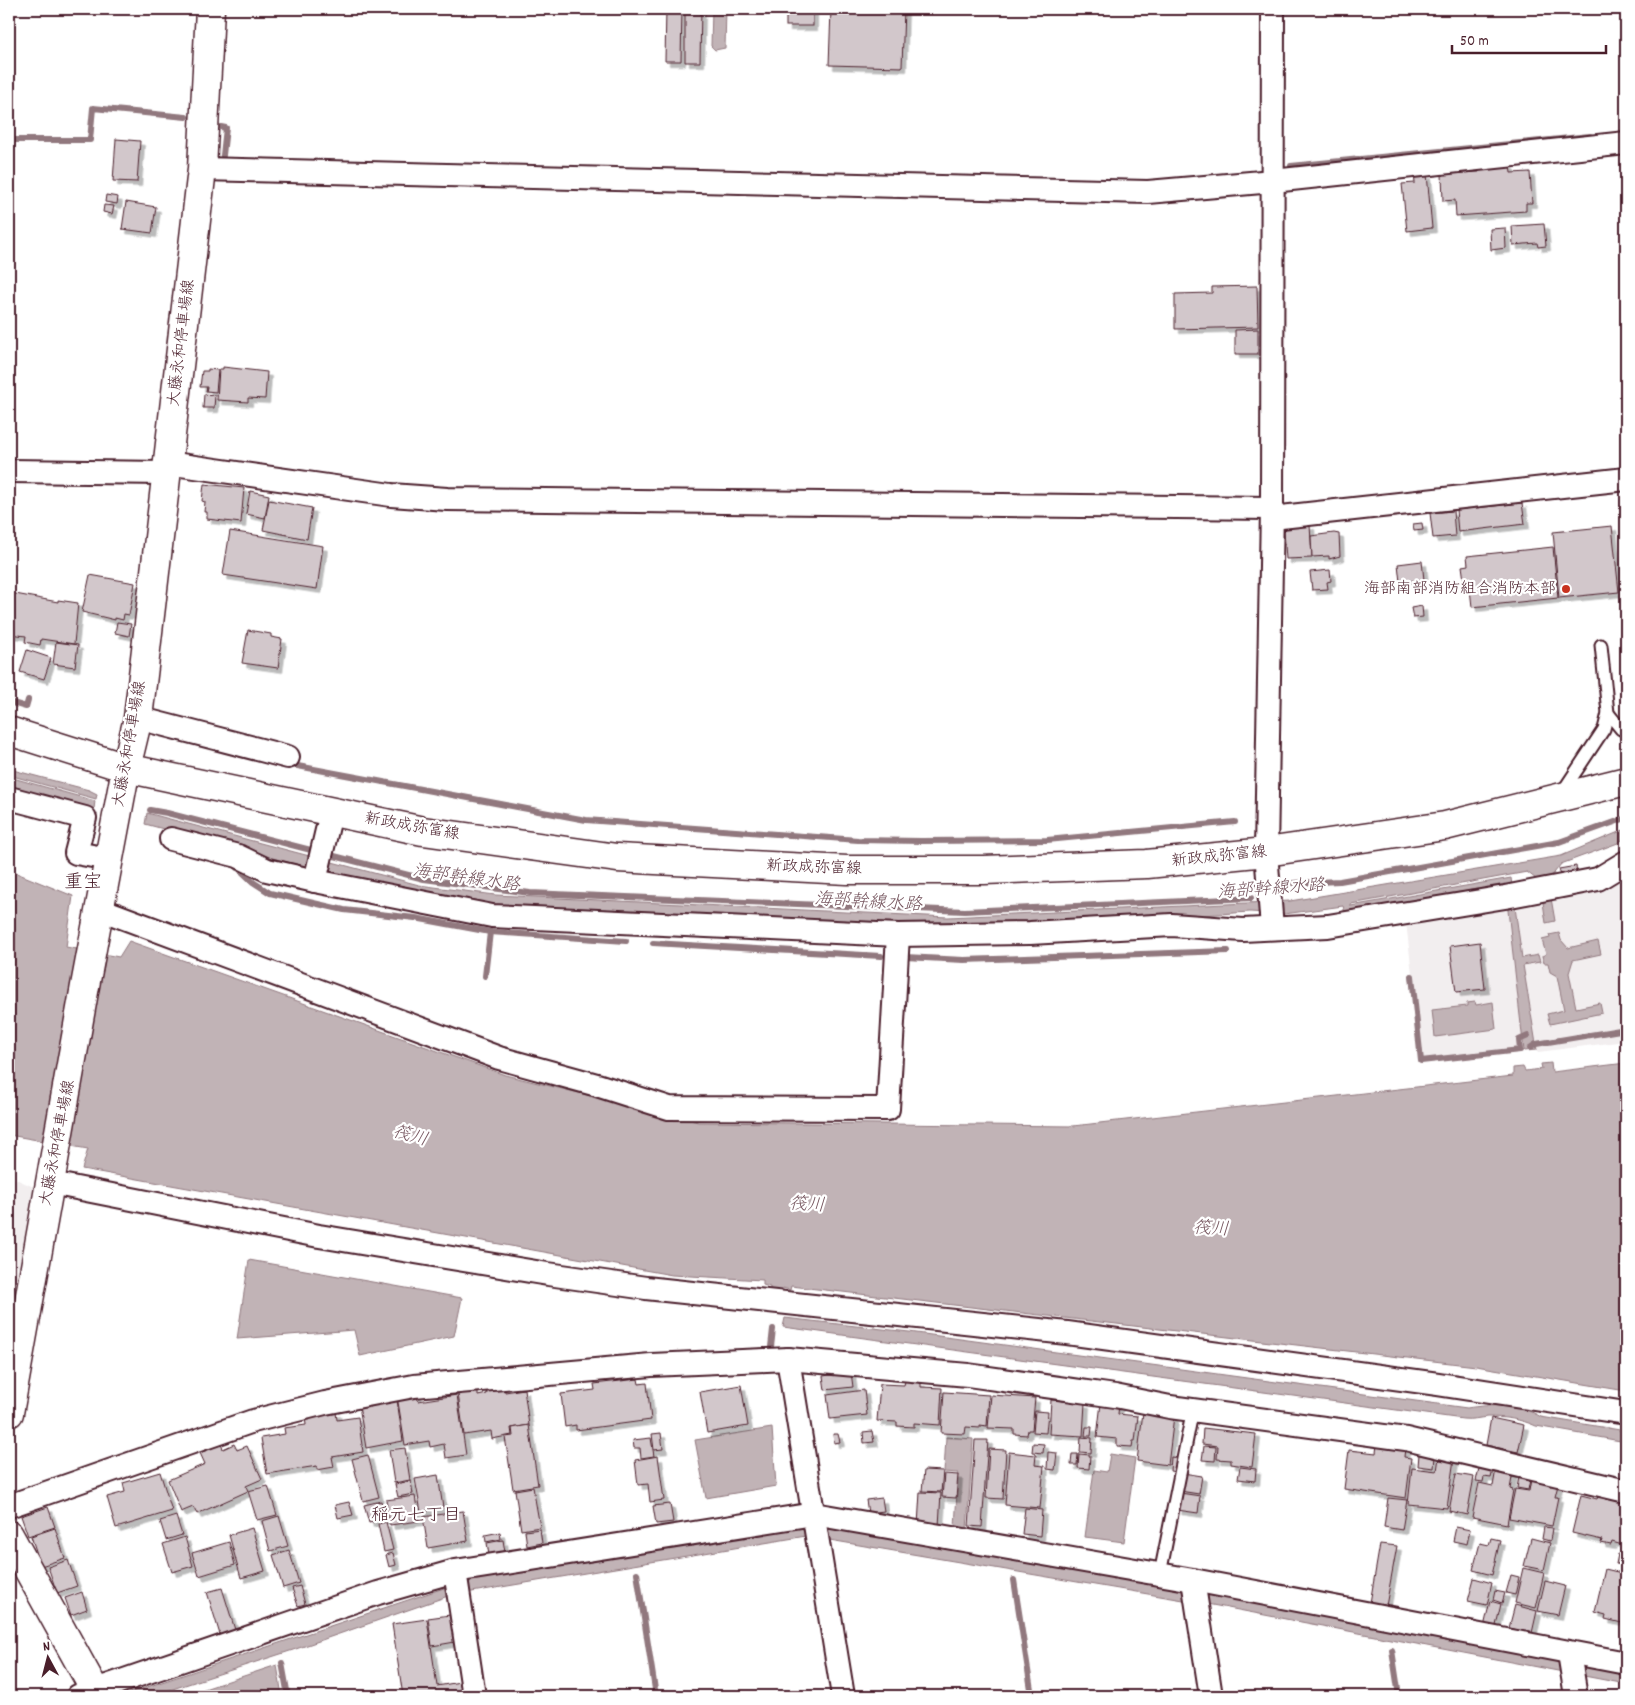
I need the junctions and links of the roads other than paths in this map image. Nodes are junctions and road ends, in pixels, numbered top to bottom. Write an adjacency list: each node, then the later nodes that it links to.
1 (210, 9): 4 (main road, 大藤永和停車場線)
2 (1273, 9): 5 (street)
3 (1626, 143): 5 (street)
4 (202, 169): 5 (street); 6 (main road, 大藤永和停車場線)
5 (1273, 182): 9 (street)
6 (166, 468): 7 (street); 9 (street); 12 (main road, 大藤永和停車場線)
7 (9, 471)
8 (1626, 479): 9 (street)
9 (1272, 513): 22 (street)
10 (1601, 645): 11 (lane)
11 (1608, 713): 14 (lane); 19 (lane)
12 (138, 718): 15 (street); 16 (main road, 大藤永和停車場線)
13 (9, 731): 16 (main road, 新政成弥富線)
14 (1626, 731)
15 (288, 757)
16 (126, 768): 20 (main road, 新政成弥富線); 23 (main road, 大藤永和停車場線)
17 (1626, 781): 19 (main road, 新政成弥富線)
18 (9, 798): 23 (street)
19 (1557, 799): 22 (main road, 新政成弥富線)
20 (331, 813): 22 (main road, 新政成弥富線); 25 (street)
21 (171, 839): 25 (street)
22 (1266, 852): 27 (street)
23 (109, 859): 26 (main road, 大藤永和停車場線)
24 (1626, 862): 27 (street)
25 (315, 877): 28 (street)
26 (100, 909): 28 (street); 29 (main road, 大藤永和停車場線)
27 (1271, 916): 28 (street)
28 (898, 935)
29 (51, 1183): 32 (street); 33 (main road, 大藤永和停車場線)
30 (788, 1359): 31 (street); 35 (street); 36 (street)
31 (1193, 1409): 34 (street); 38 (lane)
32 (1626, 1413)
33 (9, 1414)
34 (1626, 1491)
35 (9, 1506)
36 (816, 1526): 38 (street); 39 (street); 45 (street)
37 (9, 1535): 43 (main road)
38 (1160, 1574): 40 (street)
39 (457, 1582): 43 (street); 44 (street)
40 (1195, 1590): 42 (street); 46 (street)
41 (1626, 1664): 42 (street)
42 (1572, 1671)
43 (92, 1695)
44 (474, 1696)
45 (843, 1696)
46 (1211, 1696)

